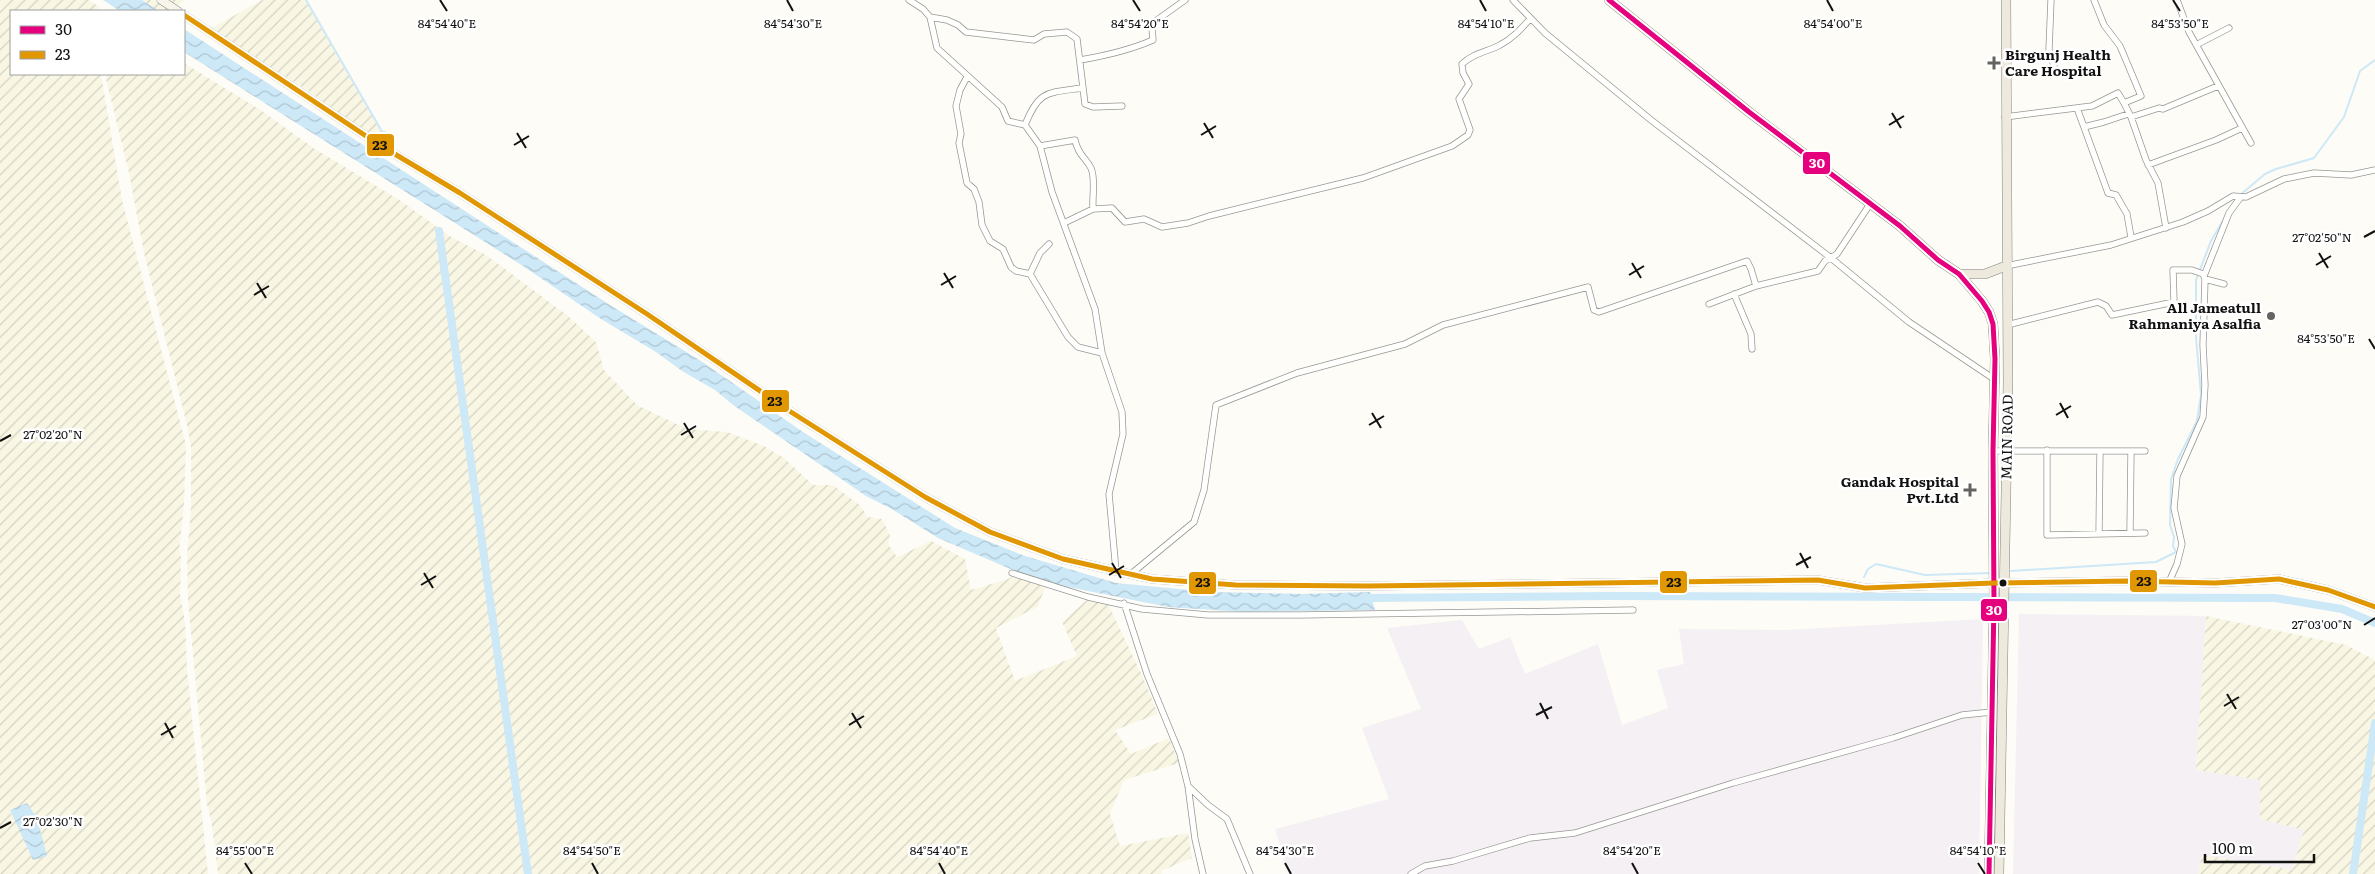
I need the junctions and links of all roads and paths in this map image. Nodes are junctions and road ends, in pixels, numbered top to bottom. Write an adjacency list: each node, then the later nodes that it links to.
1 (161, 0): 10 (main road)
2 (909, 0): 12 (street)
3 (1185, 0): 16 (street)
4 (1513, 0): 13 (street)
5 (1609, 0): 34 (main road, MAIN ROAD)
6 (2006, 0): 25 (main road, MAIN ROAD)
7 (2051, 0): 17 (street)
8 (2094, 0): 21 (street)
9 (2178, 0): 15 (street)
10 (176, 10)
11 (185, 16): 62 (main road)
12 (930, 18): 16 (street); 18 (street)
13 (1530, 19): 35 (street); 40 (street)
14 (2229, 28): 15 (street)
15 (2196, 45): 19 (street)
16 (1080, 60): 20 (street)
17 (2054, 66)
18 (967, 77): 26 (street); 42 (street)
19 (2218, 86): 24 (street); 28 (street)
20 (1082, 88): 22 (street); 26 (street)
21 (2124, 103): 23 (street); 24 (street)
22 (1122, 106)
23 (2078, 108): 25 (street); 27 (street)
24 (2130, 115): 27 (street); 31 (street)
25 (2006, 117): 41 (main road, MAIN ROAD)
26 (1026, 125): 30 (street)
27 (2084, 126): 38 (street)
28 (2242, 128): 29 (street); 31 (street)
29 (2251, 143)
30 (1040, 146): 35 (street); 36 (street)
31 (2148, 165): 37 (street)
32 (2375, 170): 33 (street)
33 (2240, 198): 37 (street); 44 (street)
34 (1870, 204): 40 (street); 43 (main road, MAIN ROAD)
35 (1093, 209): 36 (street)
36 (1064, 223): 51 (street)
37 (2166, 228): 38 (street)
38 (2131, 237): 41 (street)
39 (1049, 244): 42 (street)
40 (1831, 258): 46 (street); 52 (street)
41 (2006, 266): 43 (main road); 49 (main road, MAIN ROAD)
42 (1030, 274): 51 (street)
43 (1958, 274): 52 (main road, MAIN ROAD)
44 (2204, 276): 45 (street); 49 (street); 65 (street)
45 (2224, 284)
46 (1756, 286): 47 (street); 64 (street)
47 (1734, 294): 48 (street); 50 (street)
48 (1709, 304)
49 (2007, 325): 53 (main road, MAIN ROAD)
50 (1752, 349)
51 (1102, 353): 62 (street)
52 (1994, 380): 55 (main road, MAIN ROAD)
53 (2006, 450): 54 (street); 55 (street); 67 (main road, MAIN ROAD)
54 (2047, 450): 56 (street); 61 (street)
55 (1993, 451): 66 (main road, MAIN ROAD)
56 (2100, 451): 57 (street); 61 (street)
57 (2131, 451): 58 (street); 59 (street)
58 (2145, 451)
59 (2130, 533): 60 (street); 61 (street)
60 (2145, 533)
61 (2099, 534)
62 (1116, 571): 64 (main road)
63 (1012, 573): 68 (street)
64 (1131, 574): 66 (main road)
65 (2169, 582): 67 (main road); 69 (main road)
66 (1994, 584): 67 (main road); 71 (main road, MAIN ROAD)
67 (2004, 584): 77 (main road, MAIN ROAD)
68 (1124, 603): 70 (street); 72 (street)
69 (2375, 607)
70 (1633, 610)
71 (1992, 712): 75 (street); 76 (main road, MAIN ROAD)
72 (1188, 786): 73 (street); 74 (street)
73 (1203, 874)
74 (1250, 874)
75 (1411, 874)
76 (1989, 874)
77 (1999, 874)

